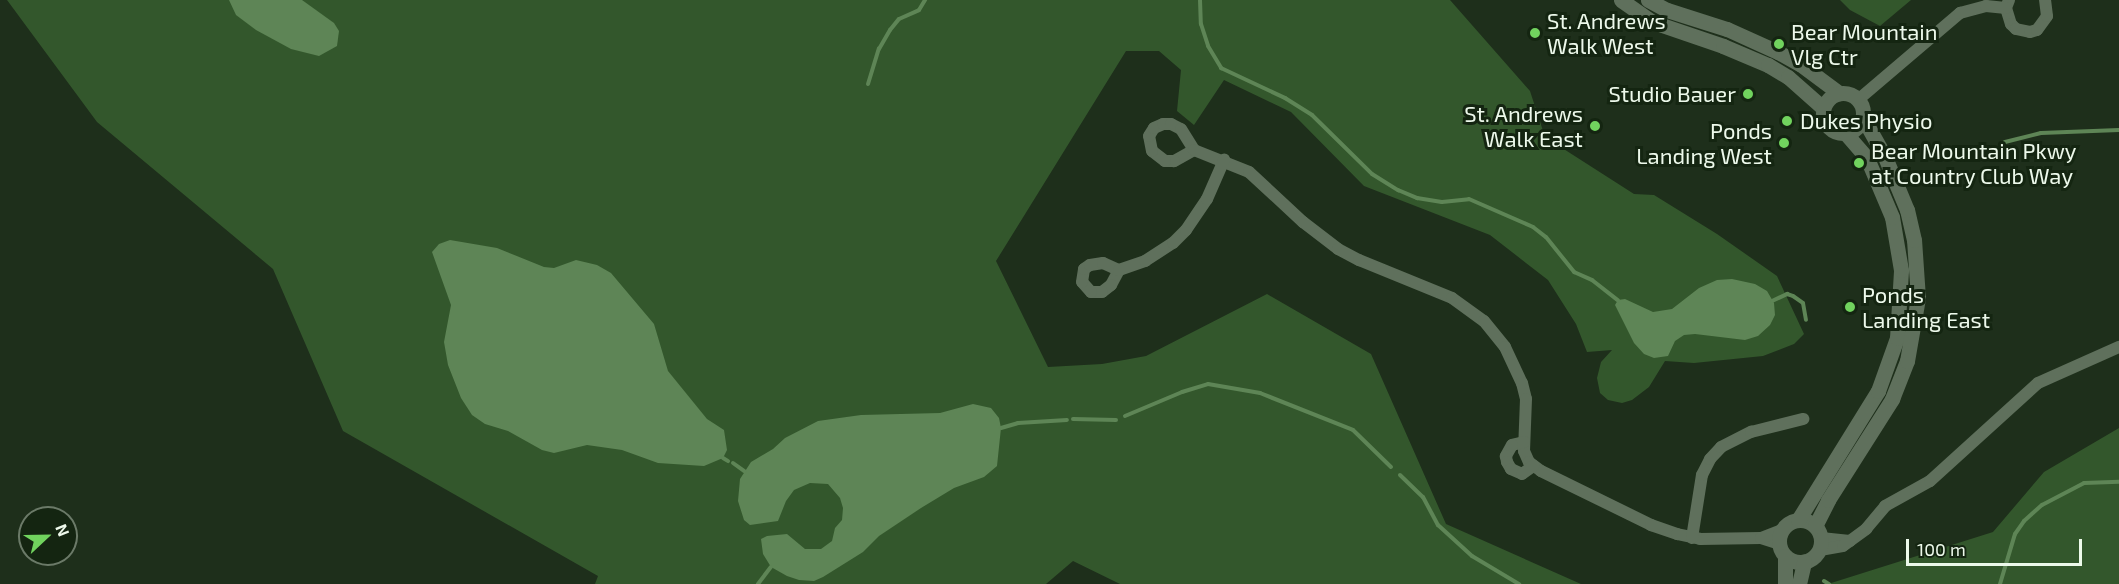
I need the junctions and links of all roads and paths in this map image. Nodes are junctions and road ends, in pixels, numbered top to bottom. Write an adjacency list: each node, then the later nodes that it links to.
1 (1621, 0): 7 (street)
2 (1648, 0): 5 (street)
3 (2044, 0): 4 (street)
4 (2007, 4): 6 (street)
5 (1839, 93): 6 (street); 7 (street)
6 (1859, 99): 8 (street)
7 (1823, 108): 9 (street)
8 (1863, 118): 9 (street); 19 (street)
9 (1845, 133): 17 (street)
10 (1194, 150): 11 (street)
11 (1224, 160): 12 (street); 15 (street)
12 (1119, 270)
13 (2119, 347): 19 (street)
14 (1803, 419): 18 (street)
15 (1524, 442): 16 (street); 16 (street)
16 (1533, 466): 18 (street)
17 (1798, 520): 19 (street); 20 (street)
18 (1692, 537): 20 (street)
19 (1819, 538): 21 (street)
20 (1782, 543): 21 (street); 22 (street)
21 (1804, 562): 23 (street)
22 (1785, 584)
23 (1798, 584)

